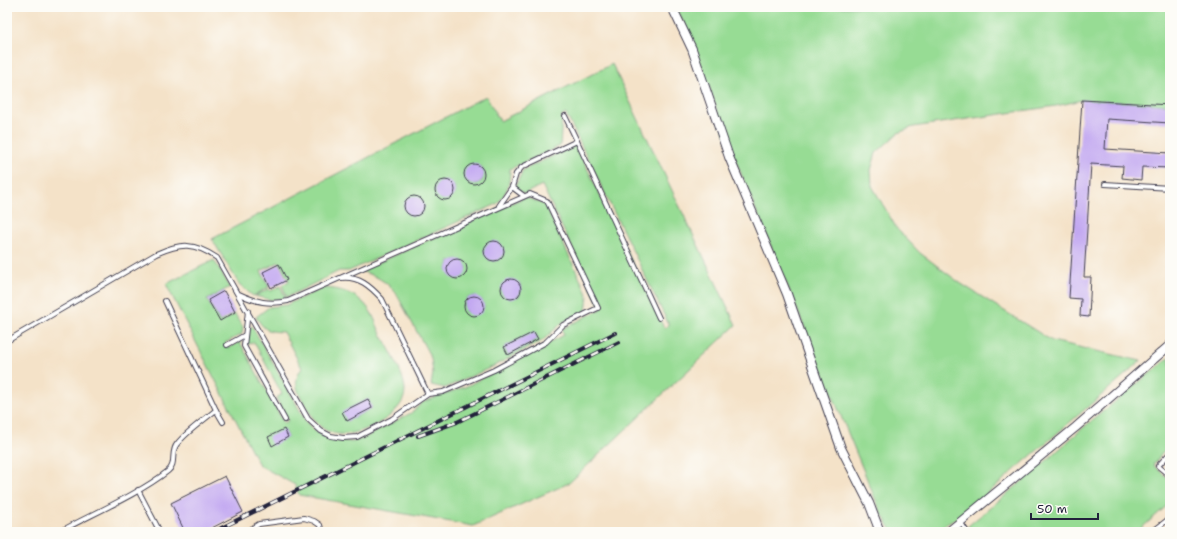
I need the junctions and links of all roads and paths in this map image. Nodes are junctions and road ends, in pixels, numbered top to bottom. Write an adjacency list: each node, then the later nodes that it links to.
1 (672, 7): 31 (street)
2 (565, 116): 3 (lane)
3 (576, 141): 5 (lane); 13 (lane)
4 (1105, 184): 6 (lane)
5 (512, 187): 7 (lane); 8 (lane)
6 (1170, 188)
7 (524, 196): 8 (lane); 18 (lane)
8 (498, 206): 9 (lane)
9 (337, 279): 10 (lane); 18 (lane)
10 (239, 294): 12 (lane); 15 (lane)
11 (165, 301): 19 (lane)
12 (248, 311): 14 (lane); 18 (lane)
13 (659, 318)
14 (245, 335): 16 (lane); 20 (lane)
15 (7, 341)
16 (228, 345)
17 (1170, 346): 26 (street)
18 (428, 394)
19 (216, 410): 21 (lane); 24 (lane)
20 (285, 420)
21 (223, 422)
22 (1170, 453): 23 (lane)
23 (1170, 476)
24 (138, 490): 27 (lane); 28 (lane)
25 (1170, 518): 34 (lane)
26 (961, 523): 32 (street); 33 (lane)
27 (59, 532)
28 (160, 532)
29 (246, 532): 30 (lane)
30 (322, 532)
31 (880, 532)
32 (948, 532)
33 (967, 532)
34 (1152, 532)

